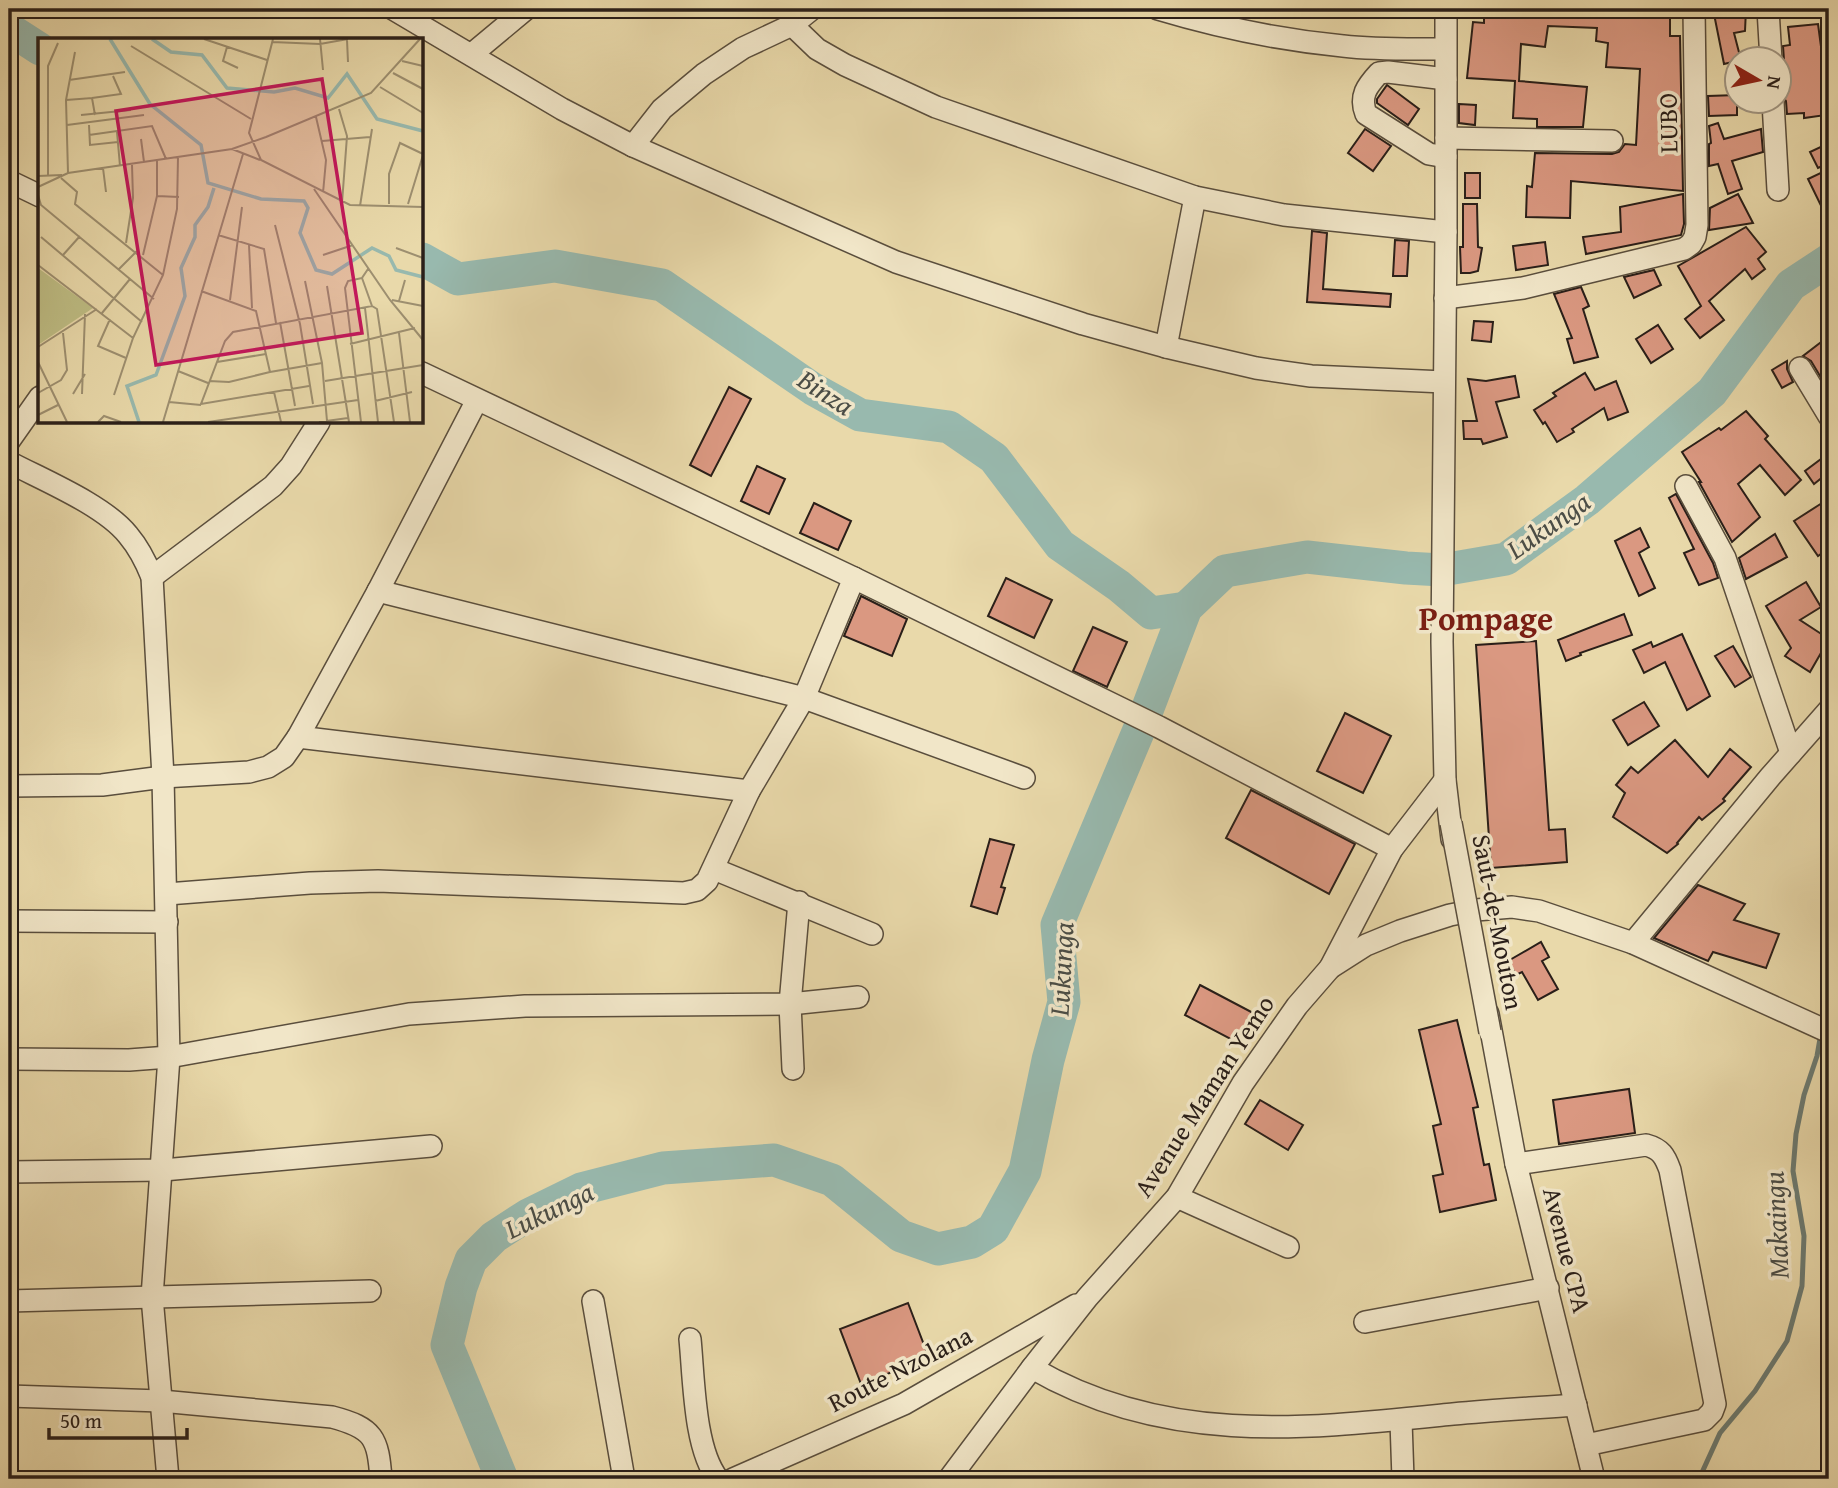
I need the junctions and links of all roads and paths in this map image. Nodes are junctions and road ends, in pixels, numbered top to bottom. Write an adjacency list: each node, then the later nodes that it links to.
1 (393, 9): 11 (street)
2 (526, 9): 11 (street)
3 (812, 9): 8 (street)
4 (1158, 9): 10 (street)
5 (1446, 9): 10 (street)
6 (1694, 9): 22 (street, LUBO)
7 (1768, 9): 9 (street)
8 (792, 25): 15 (street); 20 (street)
9 (1770, 46)
10 (1445, 49): 12 (street)
11 (472, 54): 15 (street)
12 (1446, 79): 16 (street); 16 (street)
13 (1774, 116): 18 (street)
14 (1612, 141): 16 (street)
15 (633, 146): 23 (street)
16 (1446, 147): 21 (street)
17 (9, 181): 19 (street)
18 (1778, 190)
19 (38, 195)
20 (1195, 197): 21 (street); 23 (street)
21 (1446, 232): 22 (street)
22 (1445, 298): 26 (street)
23 (1166, 347): 26 (street)
24 (1800, 368): 29 (street)
25 (424, 374): 28 (street)
26 (1444, 382): 43 (street)
27 (38, 400): 31 (street)
28 (477, 400): 35 (street); 36 (street)
29 (1829, 416)
30 (318, 424): 34 (street)
31 (9, 441)
32 (9, 462): 34 (street)
33 (1686, 486): 40 (street)
34 (152, 577): 41 (street)
35 (854, 578): 37 (street); 47 (street)
36 (378, 591): 37 (street); 39 (street)
37 (804, 698): 42 (street); 45 (street)
38 (1829, 710): 40 (street)
39 (299, 737): 41 (street); 45 (street)
40 (1791, 753): 55 (street)
41 (163, 777): 44 (street); 49 (street)
42 (1024, 778)
43 (1445, 780): 46 (street); 47 (street)
44 (9, 786)
45 (748, 791): 48 (street)
46 (1451, 823): 51 (street); 59 (street, Saut-de-Mouton, bridge)
47 (1392, 849): 56 (street)
48 (714, 869): 49 (street); 50 (street)
49 (167, 894): 53 (street)
50 (799, 902): 54 (street); 58 (street)
51 (1466, 912): 55 (street, Avenue Maman Yemo); 56 (street, Avenue Maman Yemo); 59 (street)
52 (9, 922): 53 (street)
53 (167, 922): 61 (street)
54 (872, 934)
55 (1633, 943): 60 (street, Avenue Maman Yemo)
56 (1330, 968): 68 (street, Avenue Maman Yemo)
57 (858, 996): 58 (street)
58 (790, 1004): 61 (street); 63 (street)
59 (1490, 1032): 65 (street, Avenue CPA)
60 (1829, 1032)
61 (169, 1057): 62 (street); 66 (street)
62 (9, 1059)
63 (793, 1069)
64 (431, 1146): 66 (street)
65 (1516, 1164): 70 (street, Avenue CPA); 83 (street)
66 (163, 1170): 67 (street); 72 (street)
67 (9, 1172)
68 (1177, 1197): 69 (street); 73 (street, Avenue Maman Yemo)
69 (1288, 1247)
70 (1548, 1288): 76 (street); 81 (street, Avenue CPA)
71 (370, 1290): 72 (street)
72 (152, 1297): 74 (street); 80 (street)
73 (1087, 1298): 78 (street, Avenue Maman Yemo); 88 (street, Route Nzolana)
74 (9, 1301)
75 (593, 1301): 86 (street)
76 (1365, 1322)
77 (690, 1339): 87 (street)
78 (1032, 1368): 82 (street); 89 (street, Avenue Maman Yemo)
79 (9, 1396): 80 (street)
80 (161, 1401): 84 (street); 85 (street)
81 (1576, 1405): 82 (street); 83 (street, Avenue CPA)
82 (1401, 1421): 90 (street)
83 (1586, 1445): 91 (street, Avenue CPA)
84 (168, 1479)
85 (381, 1479)
86 (624, 1479)
87 (718, 1479)
88 (733, 1479)
89 (949, 1479)
90 (1403, 1479)
91 (1594, 1479)

